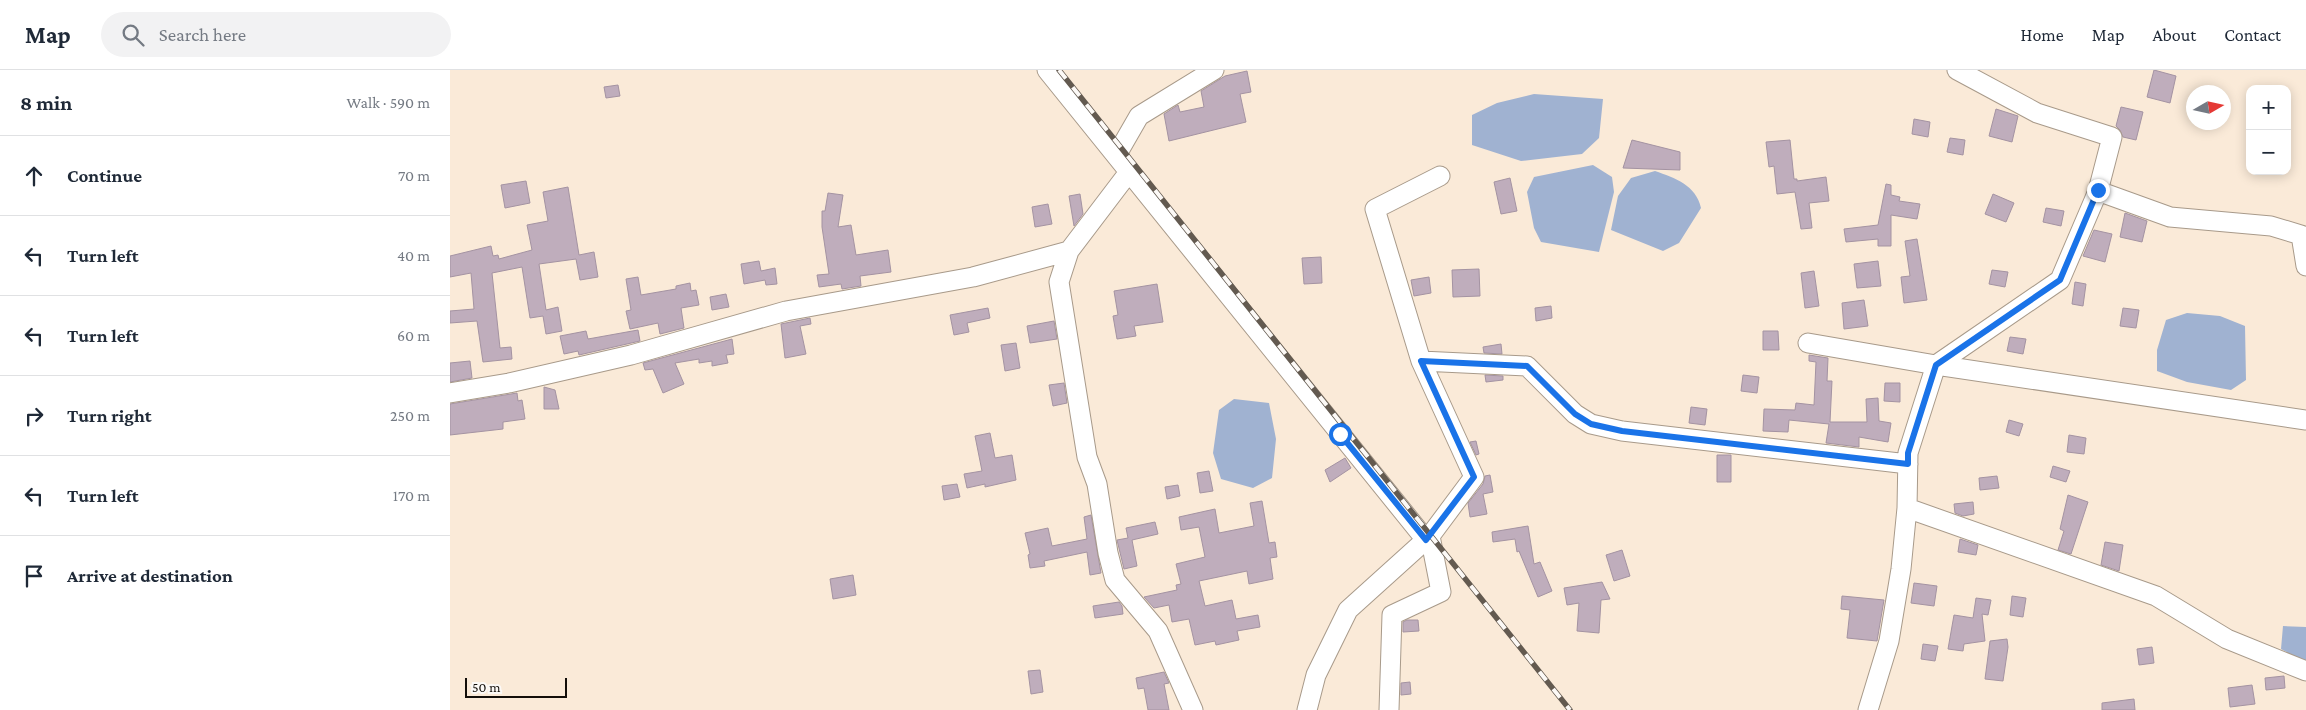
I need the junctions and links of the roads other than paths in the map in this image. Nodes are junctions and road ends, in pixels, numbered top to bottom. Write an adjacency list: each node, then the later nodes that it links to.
1 (1047, 70): 4 (street)
2 (1214, 70): 4 (street)
3 (1957, 70): 6 (street)
4 (1124, 165): 7 (street); 16 (street)
5 (1440, 176): 10 (street)
6 (2098, 190): 8 (street); 11 (street)
7 (1069, 251): 12 (street); 18 (street)
8 (2306, 266)
9 (1808, 343): 11 (street)
10 (1421, 361): 14 (street); 16 (street)
11 (1936, 365): 13 (street); 14 (street)
12 (450, 393)
13 (2306, 420)
14 (1908, 464): 15 (street)
15 (1907, 508): 17 (street); 21 (street)
16 (1428, 538): 19 (street); 20 (street)
17 (2306, 671)
18 (1193, 710)
19 (1307, 710)
20 (1388, 710)
21 (1868, 710)

